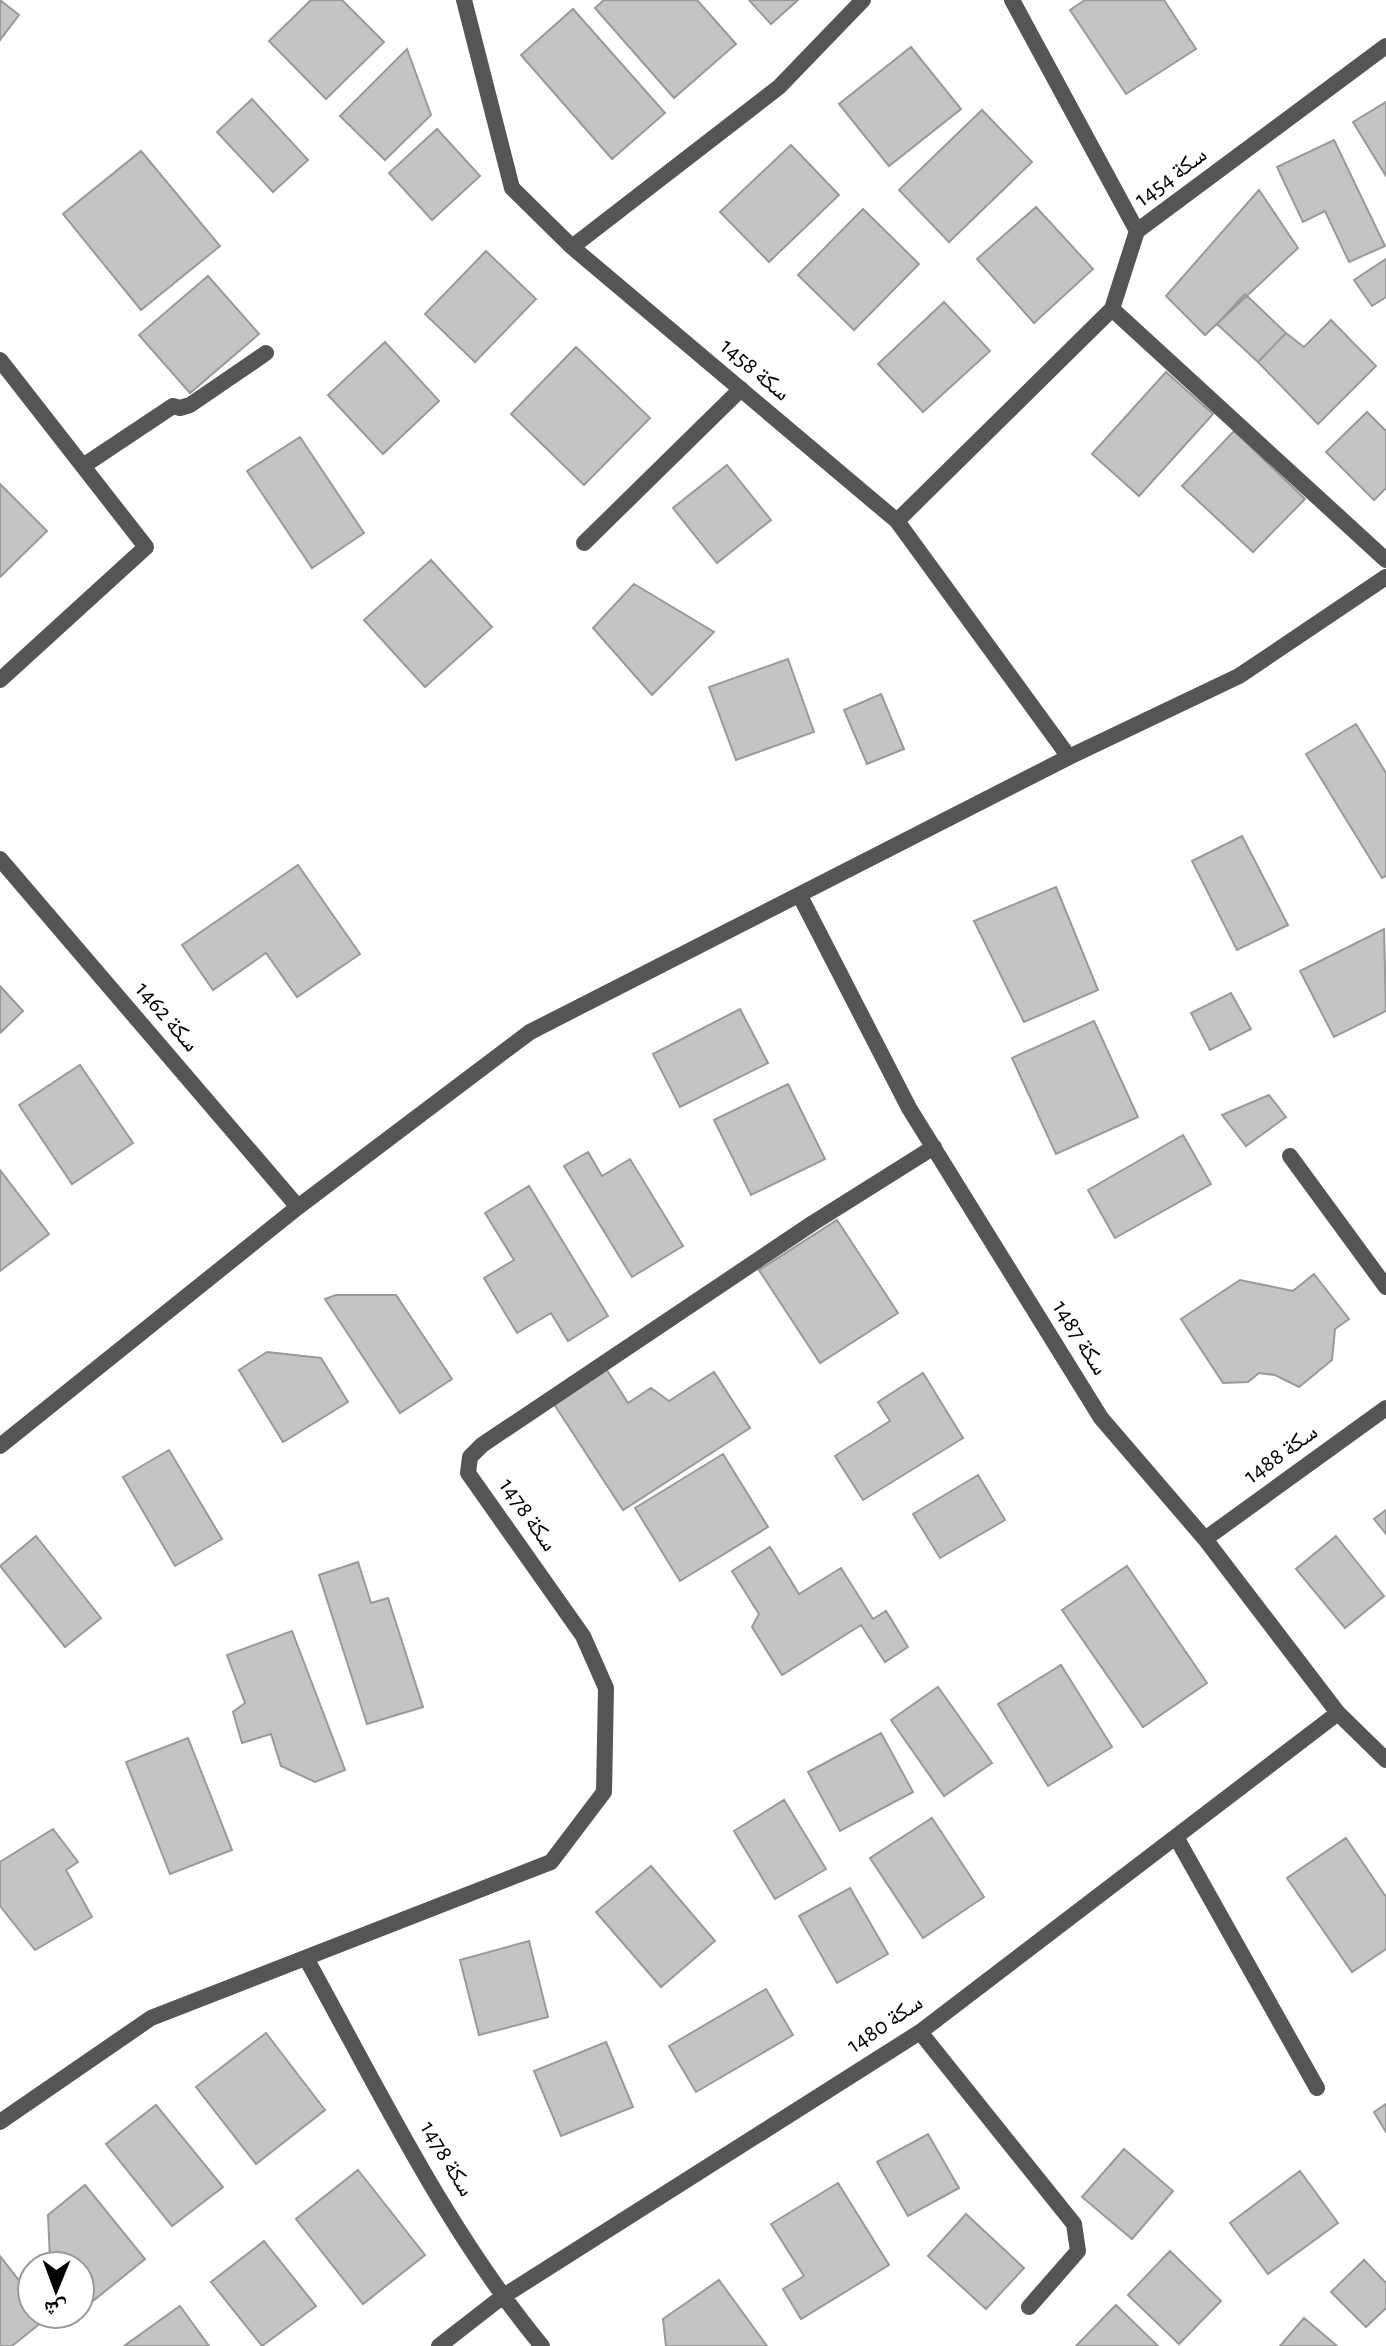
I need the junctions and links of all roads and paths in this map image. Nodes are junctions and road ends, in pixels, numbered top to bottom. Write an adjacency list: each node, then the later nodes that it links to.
1 (464, 0): 6 (street, سكة 1458)
2 (863, 0): 6 (street)
3 (1012, 0): 5 (street)
4 (1386, 46): 5 (street, سكة 1454)
5 (1137, 231): 7 (street, سكة 1454)
6 (572, 247): 10 (street, سكة 1458)
7 (1112, 309): 12 (street, سكة 1454); 14 (street)
8 (266, 353): 11 (street)
9 (0, 360): 11 (street)
10 (741, 389): 12 (street, سكة 1458); 13 (street)
11 (83, 466): 16 (street)
12 (897, 521): 17 (street, سكة 1458)
13 (584, 543)
14 (1386, 560)
15 (1386, 577): 17 (street)
16 (0, 680)
17 (1069, 757): 19 (street)
18 (0, 859): 22 (street, سكة 1462)
19 (800, 896): 20 (street, سكة 1487); 22 (street)
20 (934, 1147): 26 (street, سكة 1487); 30 (street, سكة 1478)
21 (1290, 1156): 23 (street)
22 (298, 1207): 25 (street)
23 (1386, 1287)
24 (1386, 1408): 26 (street, سكة 1488)
25 (0, 1446)
26 (1205, 1539): 27 (street, سكة 1487)
27 (1338, 1713): 28 (street, سكة 1487); 29 (street, سكة 1480)
28 (1386, 1760)
29 (1176, 1837): 31 (street, سكة 1480); 32 (street)
30 (307, 1960): 33 (street, سكة 1478); 34 (street, سكة 1478)
31 (920, 2032): 34 (street, سكة 1480); 35 (street)
32 (1317, 2088)
33 (0, 2122)
34 (502, 2297): 36 (street, سكة 1480); 37 (street, سكة 1478)
35 (1029, 2307)
36 (439, 2346)
37 (542, 2346)

